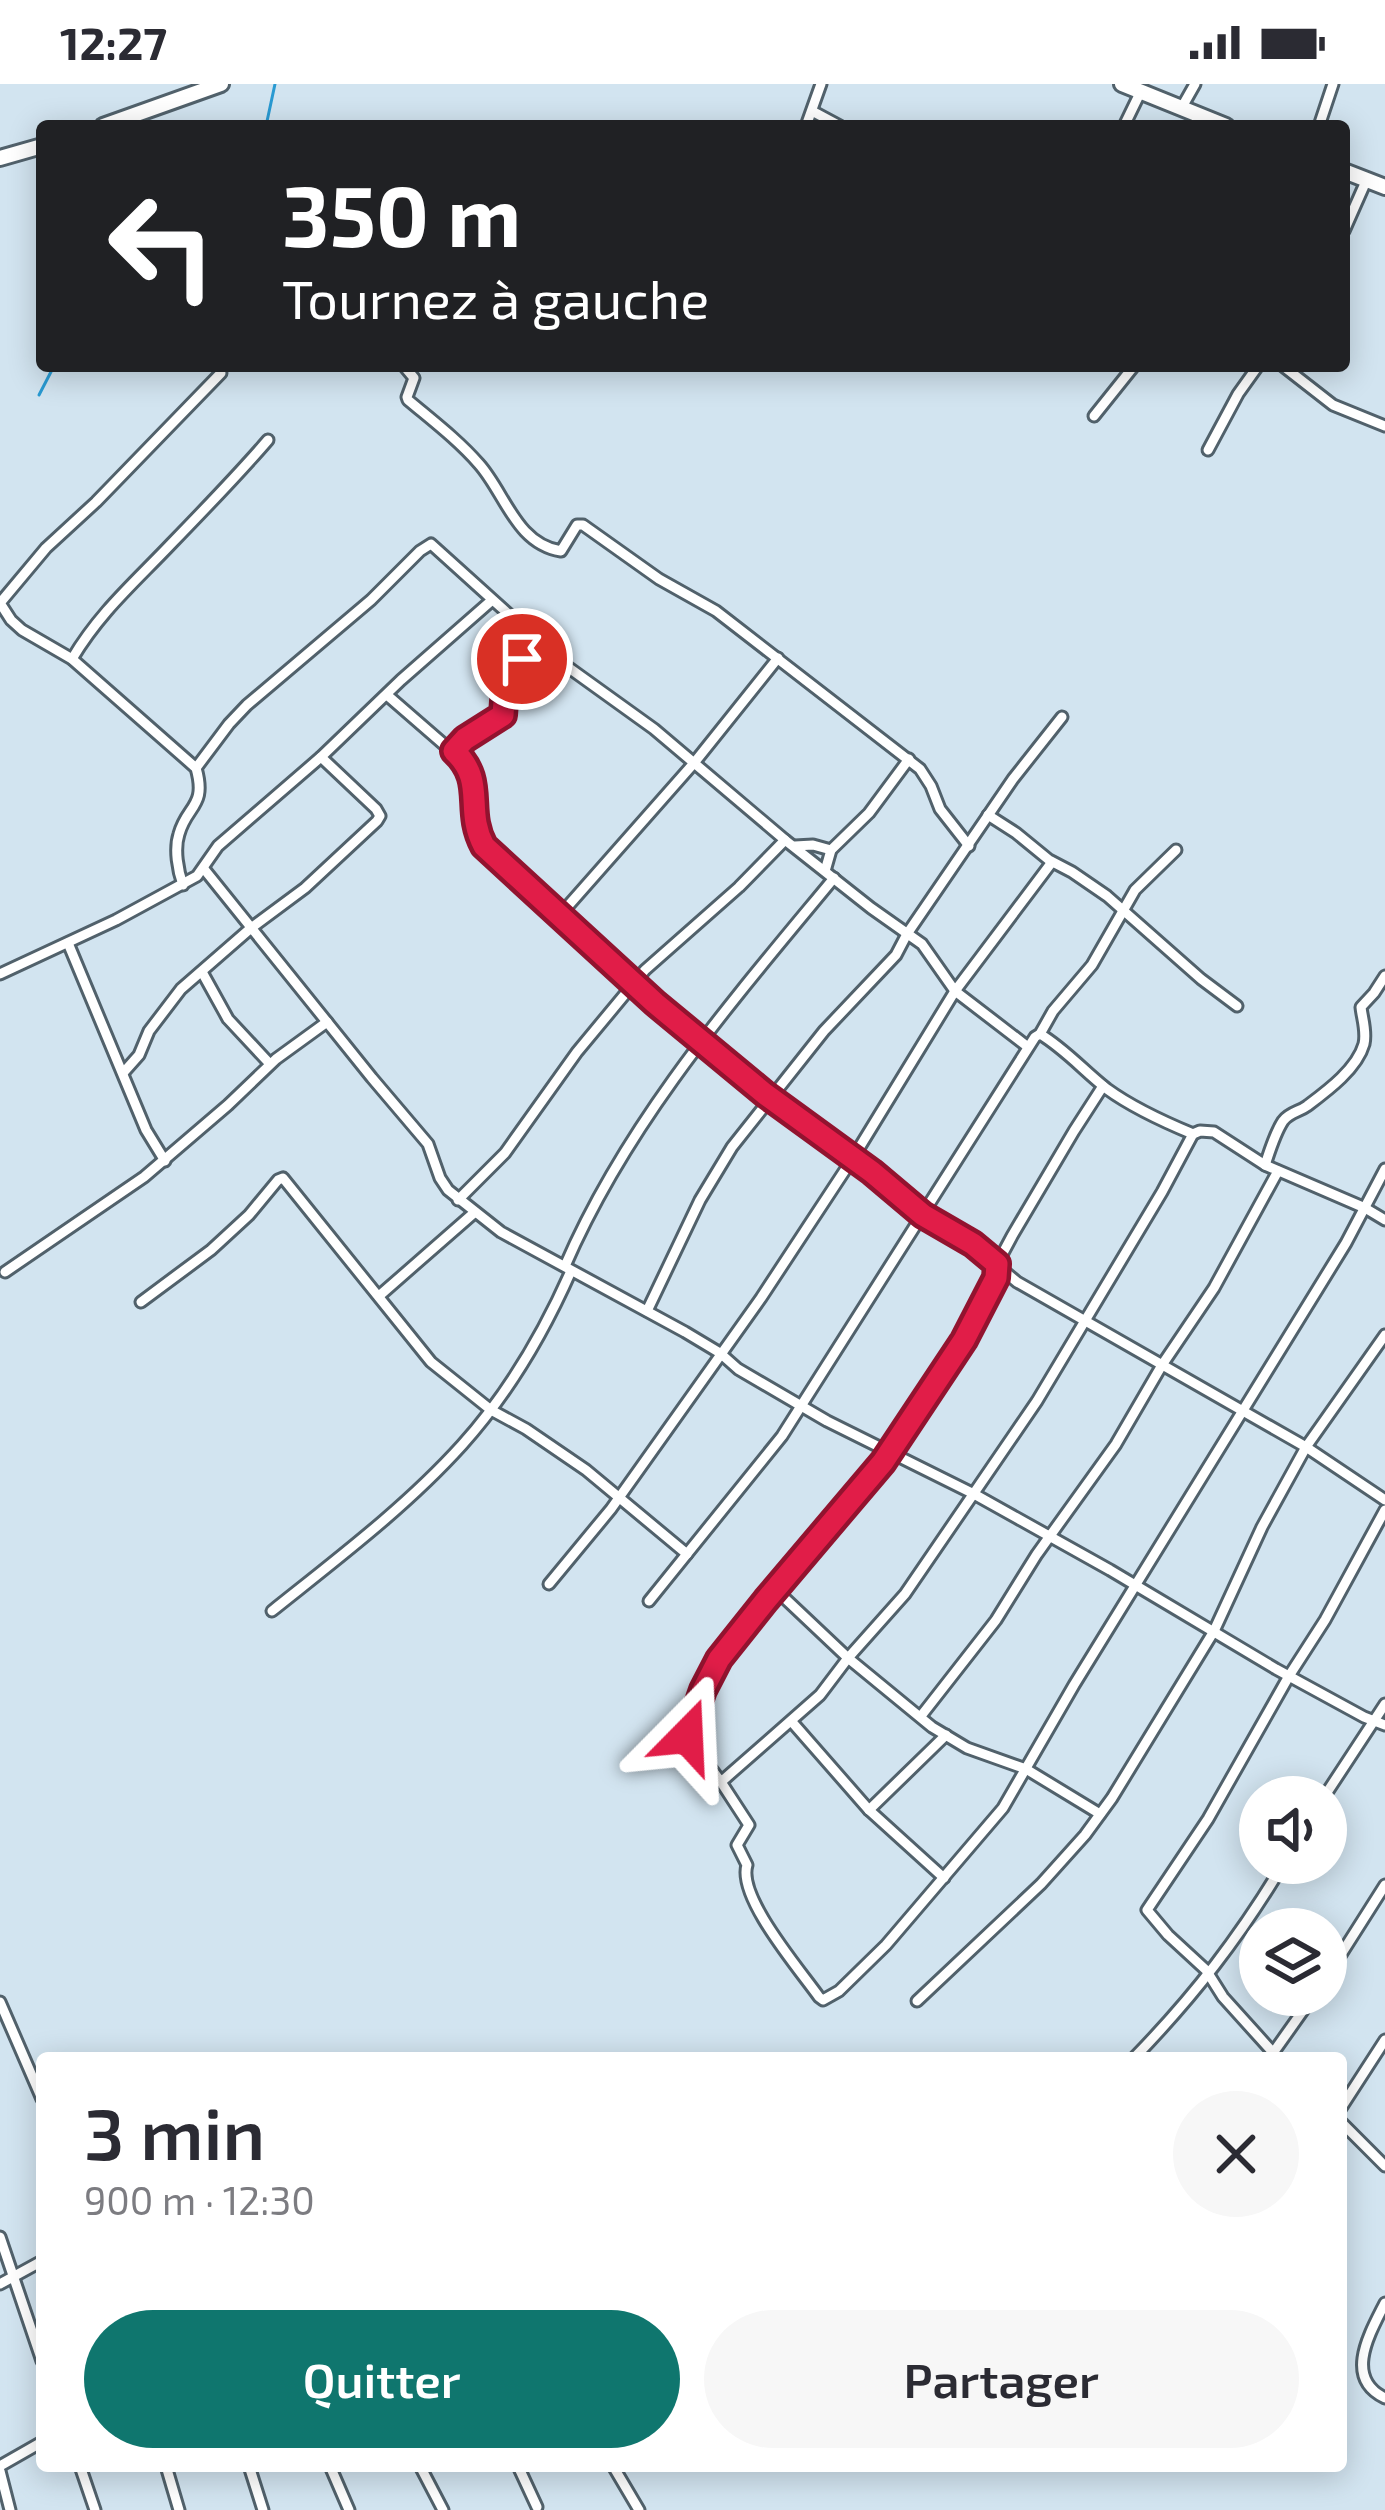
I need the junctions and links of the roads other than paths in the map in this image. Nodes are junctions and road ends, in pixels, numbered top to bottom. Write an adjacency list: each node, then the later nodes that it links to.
1 (221, 84): 9 (street)
2 (821, 84): 8 (street)
3 (1122, 84): 6 (street)
4 (1195, 84): 7 (street)
5 (1333, 84): 14 (street)
6 (1141, 92): 7 (street); 12 (street)
7 (1181, 107): 13 (street)
8 (812, 111): 10 (street); 11 (street)
9 (120, 120)
10 (808, 120)
11 (829, 120)
12 (1127, 120)
13 (1212, 120)
14 (1320, 120)
15 (36, 148): 16 (street)
16 (0, 158)
17 (1350, 173): 18 (street)
18 (1367, 179): 19 (street); 20 (street)
19 (1385, 187)
20 (1350, 217)
21 (409, 372): 33 (street)
22 (1129, 372): 27 (street)
23 (1254, 372): 30 (street)
24 (1291, 372): 28 (street)
25 (221, 373): 34 (street)
26 (1385, 407): 28 (street)
27 (1094, 416)
28 (1381, 424)
29 (268, 440): 34 (street)
30 (1208, 450)
31 (491, 601): 32 (street); 35 (street); 41 (street)
32 (528, 634): 37 (street); 40 (street)
33 (778, 658): 39 (street); 40 (street)
34 (72, 659): 41 (street)
35 (387, 695): 37 (street); 38 (street)
36 (1062, 717): 42 (street)
37 (454, 751): 52 (street)
38 (321, 758): 48 (street); 53 (street)
39 (909, 759): 44 (street); 45 (street)
40 (694, 763): 43 (street); 52 (street)
41 (196, 768): 50 (street)
42 (988, 815): 44 (street); 47 (street)
43 (789, 843): 45 (street); 49 (street); 59 (street)
44 (969, 846): 54 (street)
45 (831, 850): 49 (street)
46 (1176, 850): 51 (street)
47 (1052, 862): 51 (street); 60 (street)
48 (204, 869): 50 (street); 53 (street)
49 (830, 874): 54 (street); 64 (street)
50 (183, 885): 55 (street)
51 (1123, 911): 61 (street); 63 (street)
52 (560, 915): 59 (street)
53 (251, 928): 56 (street); 62 (street)
54 (907, 934): 60 (street); 69 (street)
55 (68, 943): 57 (street); 67 (street)
56 (202, 972): 66 (street); 67 (street)
57 (0, 974)
58 (1385, 976): 73 (street)
59 (634, 984): 64 (street); 76 (street)
60 (956, 991): 65 (street); 71 (street)
61 (1237, 1006)
62 (327, 1022): 66 (street); 76 (street)
63 (1040, 1034): 65 (street); 68 (street)
64 (700, 1040): 69 (street); 82 (street)
65 (1028, 1048): 79 (street)
66 (270, 1064): 72 (street)
67 (123, 1073): 72 (street)
68 (1103, 1086): 70 (street); 81 (street)
69 (770, 1098): 71 (street); 86 (street)
70 (1193, 1134): 73 (street); 87 (street)
71 (853, 1158): 79 (street); 89 (street)
72 (165, 1161): 83 (street)
73 (1265, 1165): 75 (street)
74 (1385, 1169): 77 (street)
75 (1278, 1171): 77 (street); 90 (street)
76 (458, 1200): 78 (street)
77 (1365, 1208): 80 (street); 93 (street)
78 (475, 1212): 82 (street); 84 (street)
79 (923, 1215): 81 (street); 91 (street)
80 (1385, 1220)
81 (997, 1264): 87 (street); 95 (street)
82 (568, 1268): 86 (street); 92 (street)
83 (5, 1272)
84 (379, 1296): 85 (street); 92 (street)
85 (141, 1302)
86 (647, 1311): 89 (street)
87 (1084, 1320): 90 (street); 96 (street)
88 (1385, 1335): 94 (street)
89 (720, 1353): 91 (street); 97 (street)
90 (1162, 1365): 93 (street); 100 (street)
91 (802, 1405): 95 (street); 101 (street)
92 (491, 1410): 97 (street); 106 (street)
93 (1243, 1412): 94 (street); 103 (street)
94 (1306, 1447): 98 (street); 107 (street)
95 (890, 1451): 96 (street); 104 (street)
96 (974, 1494): 100 (street); 108 (street)
97 (620, 1496): 101 (street); 102 (street)
98 (1385, 1500)
99 (1385, 1510): 109 (street)
100 (1050, 1536): 103 (street); 111 (street)
101 (687, 1554): 105 (street)
102 (548, 1584)
103 (1136, 1586): 107 (street); 116 (street)
104 (775, 1589): 108 (street); 118 (street)
105 (649, 1601)
106 (272, 1611)
107 (1214, 1631): 109 (street); 120 (street)
108 (848, 1658): 111 (street); 113 (street)
109 (1289, 1676): 112 (street); 125 (street)
110 (1385, 1704): 112 (street)
111 (921, 1716): 115 (street)
112 (1373, 1721): 114 (street); 117 (street)
113 (792, 1722): 118 (street); 119 (street)
114 (1385, 1725)
115 (946, 1735): 116 (street); 119 (street)
116 (1026, 1769): 120 (street); 121 (street)
117 (1338, 1776)
118 (721, 1782): 121 (street)
119 (869, 1810): 121 (street)
120 (1100, 1814): 126 (street)
121 (944, 1878)
122 (1271, 1884): 125 (street)
123 (1385, 1885): 124 (street)
124 (1347, 1945)
125 (1209, 1975): 130 (street); 131 (street)
126 (917, 2001)
127 (0, 2002): 133 (street)
128 (1300, 2016): 132 (street)
129 (1385, 2040): 134 (street)
130 (1139, 2052)
131 (1272, 2052)
132 (1277, 2052)
133 (36, 2085)
134 (1347, 2099)
135 (1347, 2128): 136 (street)
136 (1385, 2166)
137 (0, 2237): 139 (street)
138 (36, 2264): 139 (street)
139 (12, 2278): 140 (street); 142 (street)
140 (0, 2284)
141 (1385, 2303): 143 (street)
142 (36, 2344)
143 (1385, 2398)
144 (36, 2446): 145 (street)
145 (0, 2469): 154 (street)
146 (82, 2472): 155 (street)
147 (168, 2472): 156 (street)
148 (251, 2472): 157 (street)
149 (333, 2472): 158 (street)
150 (423, 2472): 159 (street)
151 (521, 2472): 153 (street)
152 (617, 2472): 160 (street)
153 (536, 2509)
154 (10, 2510)
155 (95, 2510)
156 (178, 2510)
157 (263, 2510)
158 (349, 2510)
159 (443, 2510)
160 (639, 2510)

